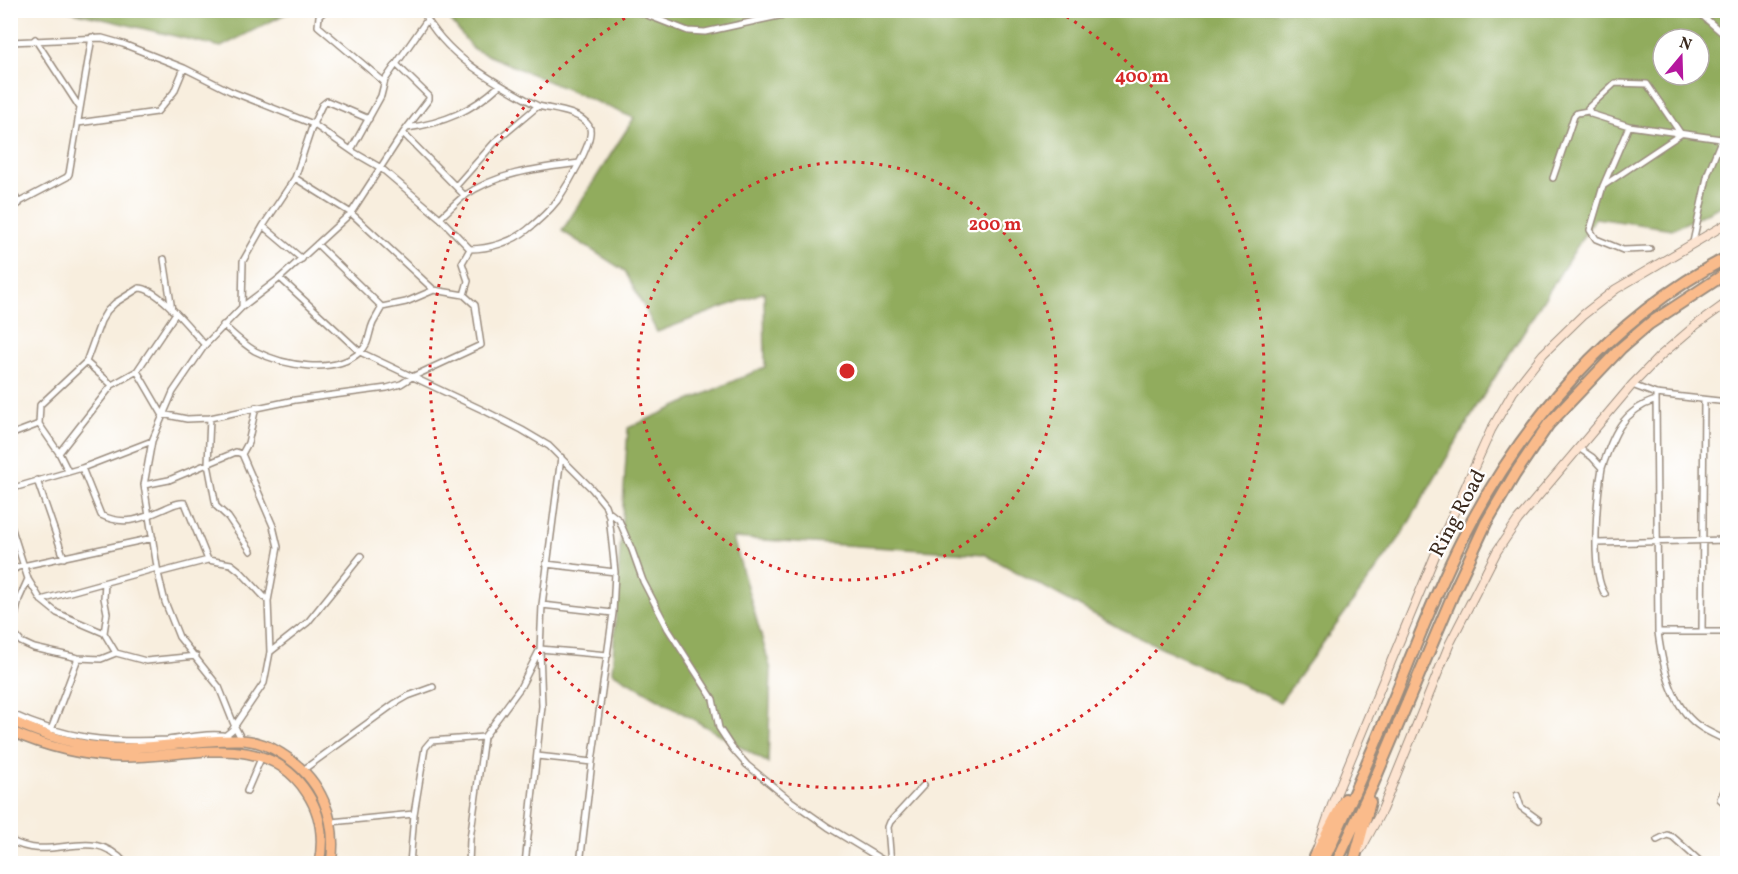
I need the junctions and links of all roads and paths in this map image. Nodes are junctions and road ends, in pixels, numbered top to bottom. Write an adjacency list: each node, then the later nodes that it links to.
1 (326, 10): 13 (street)
2 (422, 10): 6 (street)
3 (634, 10): 4 (street)
4 (806, 10)
5 (1696, 10): 8 (street)
6 (427, 20): 11 (street); 14 (street)
7 (92, 37): 9 (street); 12 (street); 16 (street)
8 (1728, 38)
9 (35, 39): 10 (street); 16 (street)
10 (10, 42)
11 (396, 64): 13 (street); 23 (street)
12 (184, 68): 19 (street); 21 (street)
13 (385, 80): 18 (street)
14 (500, 85): 15 (street); 23 (street)
15 (538, 106): 27 (street); 32 (street)
16 (80, 108): 19 (street)
17 (1588, 111): 22 (street); 24 (street); 30 (street)
18 (369, 119): 21 (street); 26 (street)
19 (78, 123): 35 (street)
20 (1728, 123): 25 (street)
21 (313, 124): 26 (street); 29 (street)
22 (1629, 126): 24 (street); 33 (street)
23 (405, 130): 28 (street); 32 (street)
24 (1681, 134): 25 (street); 33 (street)
25 (1721, 140): 41 (street)
26 (351, 150): 28 (street)
27 (579, 163): 34 (street); 43 (street)
28 (381, 168): 37 (street); 38 (street)
29 (295, 178): 37 (street); 40 (street)
30 (1553, 178)
31 (10, 186): 35 (street)
32 (456, 186): 34 (street)
33 (1603, 186): 44 (street)
34 (465, 196): 38 (street)
35 (19, 204): 36 (street)
36 (10, 207)
37 (351, 213): 42 (street); 50 (street)
38 (440, 218): 43 (street)
39 (1728, 223): 41 (main road)
40 (262, 226): 47 (street); 53 (street)
41 (1693, 242): 145 (main road)
42 (317, 244): 47 (street); 54 (street)
43 (470, 249): 51 (street)
44 (1650, 249)
45 (1728, 257): 145 (highway, Ring Road)
46 (164, 259): 55 (street)
47 (302, 259): 49 (street)
48 (1728, 272): 134 (highway, Ring Road)
49 (280, 278): 53 (street); 58 (street)
50 (434, 290): 51 (street); 54 (street)
51 (464, 295): 61 (street)
52 (1728, 302): 63 (main road)
53 (242, 307): 56 (street)
54 (382, 307): 58 (street)
55 (174, 311): 57 (street); 59 (street); 60 (street)
56 (223, 325): 57 (street); 58 (street)
57 (205, 345): 68 (street)
58 (360, 352): 61 (street)
59 (86, 362): 62 (street); 70 (street)
60 (137, 371): 62 (street); 68 (street)
61 (412, 376): 67 (street); 76 (street)
62 (112, 385): 74 (street)
63 (1632, 385): 64 (street); 73 (main road)
64 (1656, 397): 65 (street); 79 (street); 89 (street)
65 (1704, 401): 66 (street); 90 (street)
66 (1728, 402)
67 (256, 407): 69 (street); 75 (street)
68 (162, 414): 69 (street); 72 (street)
69 (210, 418): 77 (street)
70 (39, 424): 71 (street); 74 (street)
71 (10, 435)
72 (152, 441): 78 (street); 82 (street)
73 (1580, 449): 79 (street); 146 (main road)
74 (59, 453): 80 (street)
75 (242, 454): 77 (street); 105 (street)
76 (561, 457): 84 (street); 96 (street)
77 (207, 464): 82 (street); 92 (street)
78 (82, 468): 80 (street); 85 (street)
79 (1602, 468): 91 (street)
80 (68, 471): 81 (street)
81 (37, 480): 83 (street); 94 (street)
82 (144, 485): 85 (street)
83 (10, 489)
84 (607, 511): 100 (street); 154 (street)
85 (149, 516): 87 (street); 95 (street)
86 (10, 524): 97 (street)
87 (153, 538): 94 (street); 98 (street)
88 (1728, 540): 90 (street)
89 (1658, 541): 90 (street); 91 (street); 108 (street)
90 (1703, 541): 109 (street)
91 (1597, 543): 103 (street)
92 (250, 551)
93 (361, 556): 114 (street)
94 (64, 558): 97 (street)
95 (208, 560): 98 (street); 105 (street)
96 (546, 564): 100 (street); 106 (street)
97 (25, 565): 99 (street); 101 (street)
98 (158, 571): 102 (street); 117 (street)
99 (10, 572)
100 (615, 572): 107 (street)
101 (28, 579): 104 (street); 112 (street)
102 (105, 583): 104 (street); 111 (street)
103 (1605, 594)
104 (41, 600): 111 (street)
105 (268, 601): 114 (street)
106 (542, 605): 107 (street); 113 (street)
107 (613, 613): 116 (street)
108 (1658, 632): 109 (street); 128 (street)
109 (1702, 632): 110 (street)
110 (1728, 632)
111 (104, 633): 115 (street)
112 (11, 635): 118 (street)
113 (540, 649): 116 (street); 126 (street); 130 (street)
114 (270, 652): 122 (street)
115 (116, 653): 117 (street); 118 (street)
116 (608, 655): 132 (street)
117 (196, 656): 122 (street)
118 (78, 658): 123 (street)
119 (433, 687): 133 (street)
120 (10, 713): 123 (street)
121 (10, 720): 127 (main road)
122 (235, 727): 125 (street); 127 (street)
123 (51, 730): 125 (street)
124 (10, 731): 131 (main road)
125 (226, 735): 127 (street)
126 (484, 737): 140 (street); 151 (street)
127 (240, 740): 129 (main road)
128 (1728, 741)
129 (272, 748): 131 (main road); 133 (main road)
130 (537, 756): 132 (street); 152 (street)
131 (265, 758): 137 (street); 148 (main road)
132 (592, 762): 153 (street)
133 (303, 770): 142 (main road)
134 (1373, 784): 146 (highway); 155 (highway, Ring Road)
135 (1728, 784): 139 (street)
136 (924, 785): 154 (street)
137 (247, 792)
138 (1517, 795): 141 (street)
139 (1728, 806)
140 (414, 814): 142 (street); 150 (street)
141 (1539, 820)
142 (332, 822): 149 (main road)
143 (10, 840): 147 (street)
144 (1657, 840): 156 (street)
145 (1316, 861)
146 (1353, 862)
147 (126, 864)
148 (320, 864)
149 (331, 864)
150 (410, 864)
151 (469, 864)
152 (525, 864)
153 (580, 864)
154 (890, 864)
155 (1336, 864)
156 (1703, 864)

